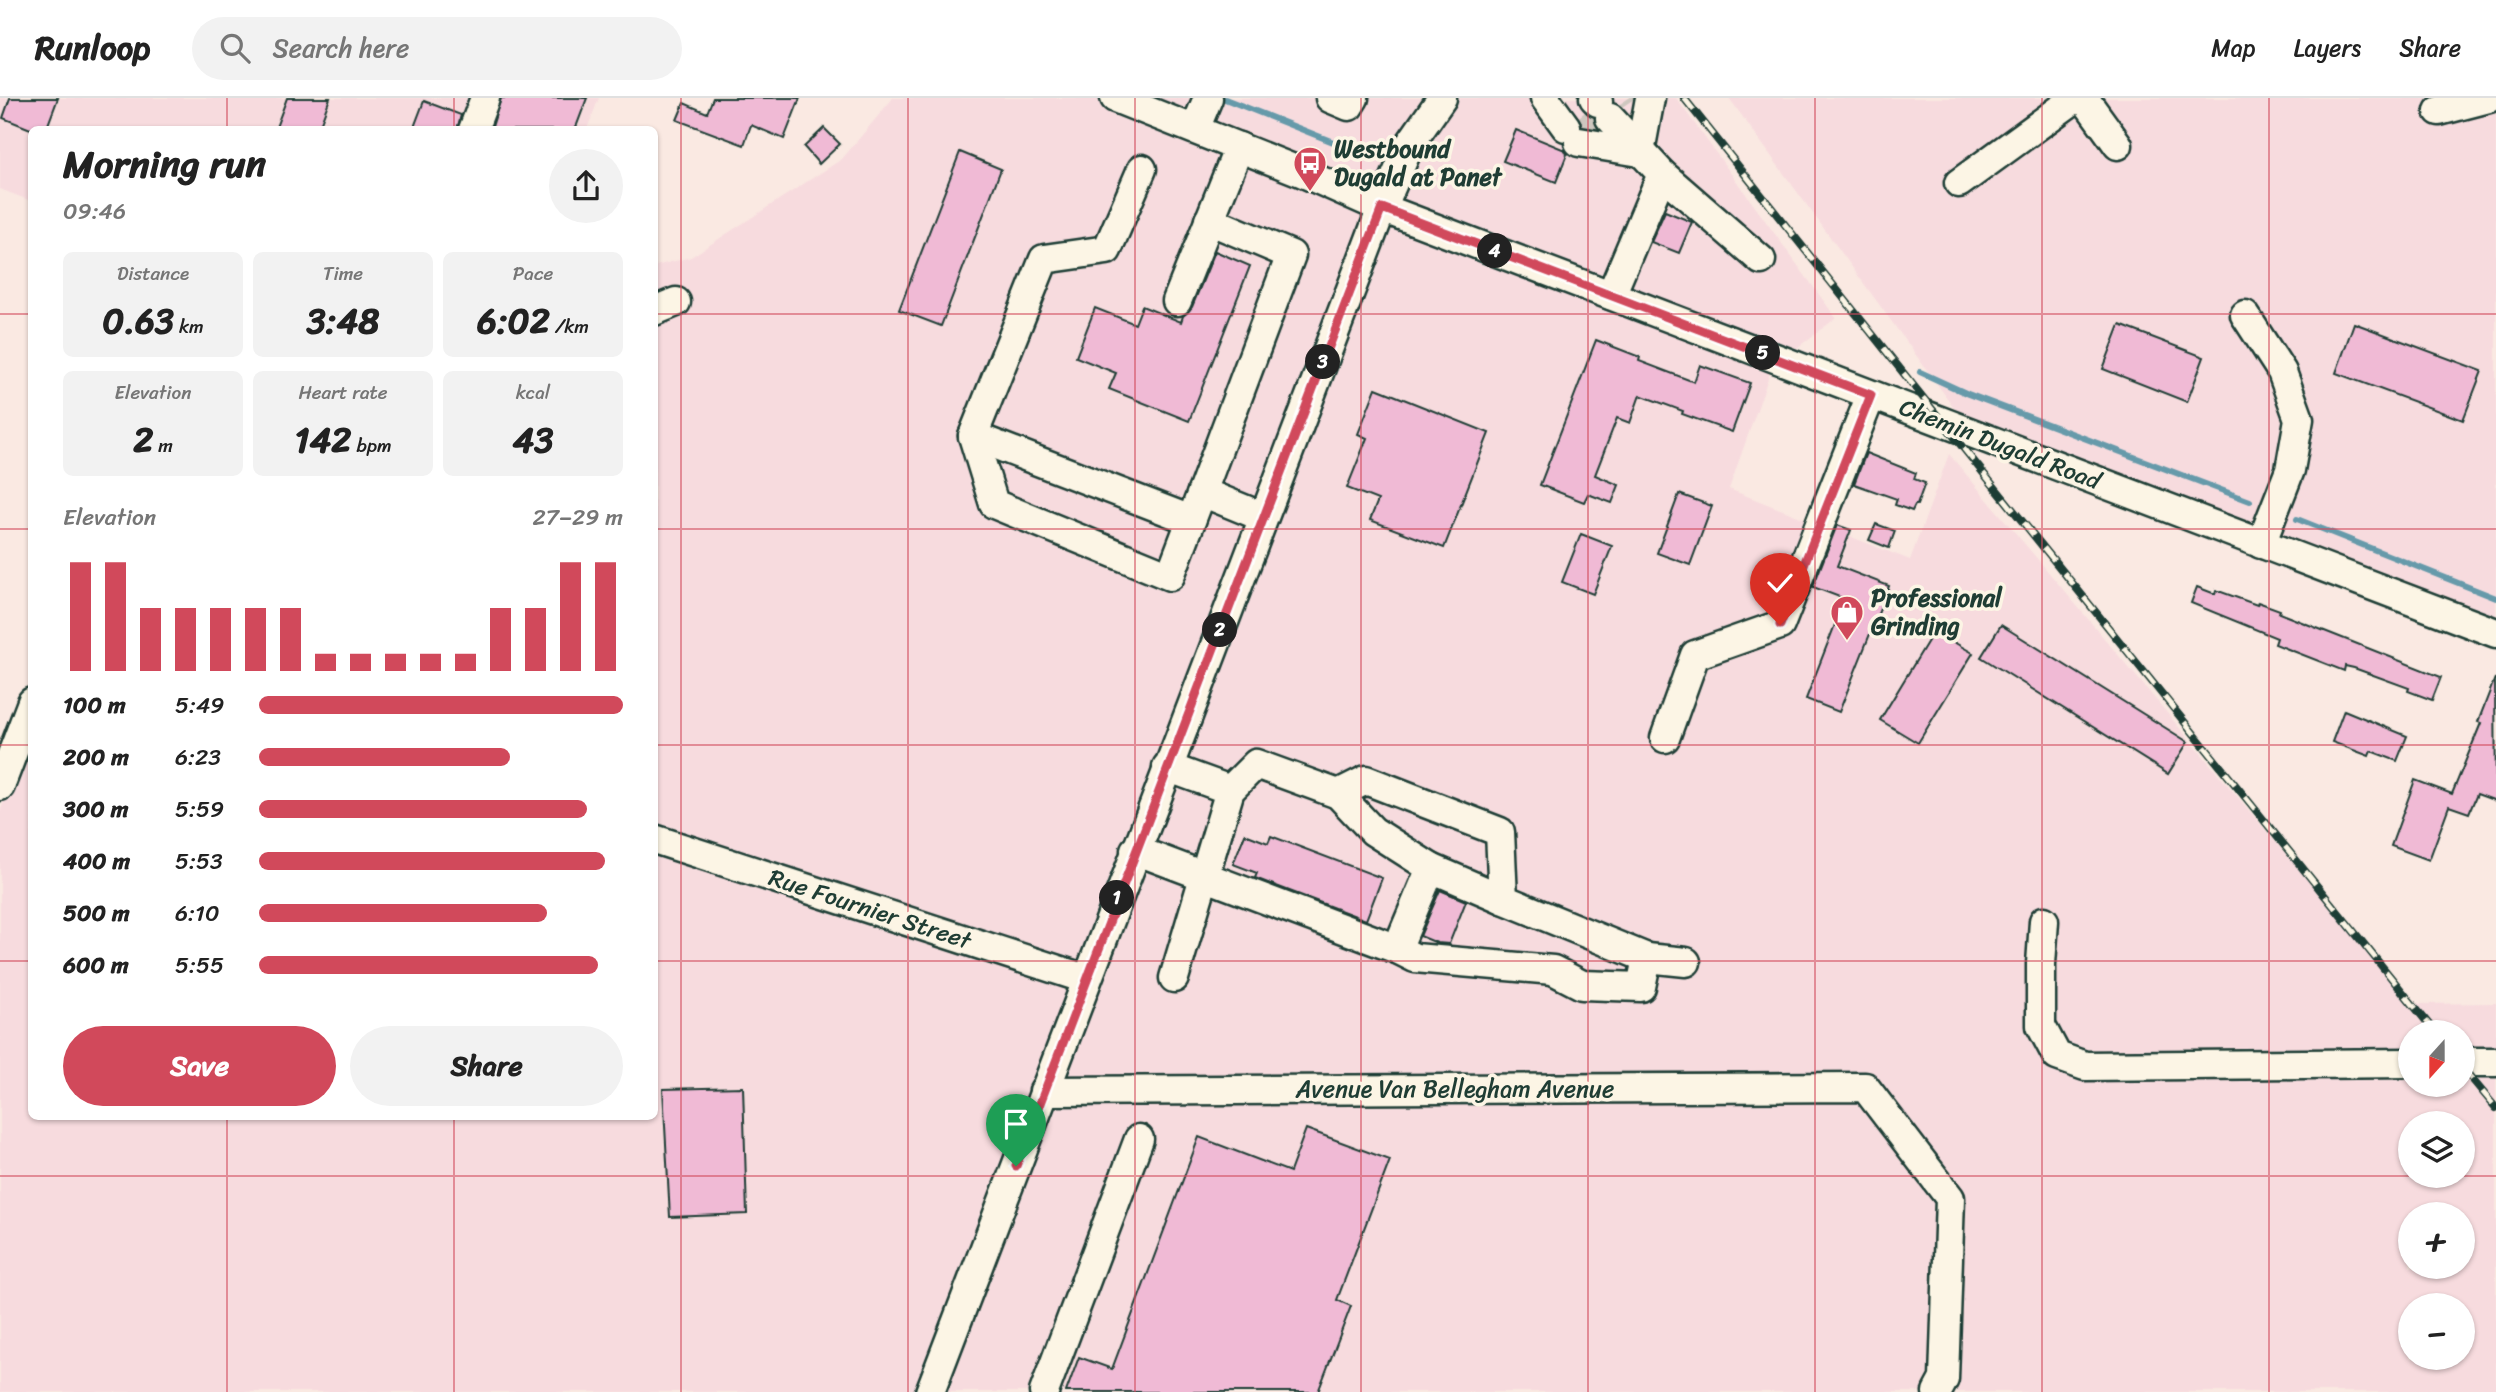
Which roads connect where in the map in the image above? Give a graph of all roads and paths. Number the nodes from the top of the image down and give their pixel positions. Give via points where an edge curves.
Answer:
1 (485, 98) edge
2 (1115, 98) edge
3 (1208, 98) edge
4 (1330, 98) edge
5 (1354, 98) edge
6 (1442, 98) edge
7 (1545, 98) edge
8 (2076, 98) edge
9 (2084, 98) edge
10 (2489, 98) edge
11 (2440, 111) dead end
12 (1597, 113) edge
13 (474, 126) edge
14 (1195, 129) junction
15 (2118, 145) dead end
16 (1240, 147) junction
17 (1640, 152) junction
18 (1142, 169) dead end
19 (1662, 174) junction
20 (1959, 184) dead end
21 (1382, 208) junction
22 (1209, 220) junction
23 (1760, 260) dead end
24 (1611, 295) junction
25 (1177, 301) dead end
26 (2245, 315) dead end
27 (1871, 395) junction
28 (973, 436) junction
29 (1202, 492) junction
30 (1263, 517) junction
31 (1191, 520) junction
32 (2261, 544) junction
33 (2496, 633) edge
34 (28, 713) edge
35 (1665, 738) dead end
36 (1167, 767) junction
37 (0, 786) edge
38 (1230, 790) junction
39 (1338, 794) junction
40 (658, 840) edge
41 (1135, 850) junction
42 (1431, 868) junction
43 (1205, 877) junction
44 (1503, 898) junction
45 (2045, 921) dead end
46 (1397, 949) junction
47 (1647, 958) junction
48 (1686, 962) dead end
49 (1174, 978) dead end
50 (1086, 979) junction
51 (2475, 1062) edge
52 (2496, 1062) edge
53 (2398, 1063) edge
54 (1044, 1091) junction
55 (1139, 1139) dead end
56 (930, 1392) edge
57 (1044, 1392) edge
58 (1937, 1392) edge

1 - 13 street
2 - 14 street, Chemin Dugald Road
3 - 14 street
4 - 5 street via 1349,106
6 - 21 street via 1410,144
7 - 12 street
8 - 20 street
9 - 15 street
10 - 11 street
12 - 17 street
12 - 17 street
12 - 17 street
14 - 16 street, Chemin Dugald Road
16 - 21 street, Chemin Dugald Road
16 - 22 street
17 - 19 street
18 - 28 street via 1107,250 1044,259
19 - 23 street
19 - 24 street
21 - 24 street, Chemin Dugald Road
21 - 30 street
22 - 25 street
22 - 29 street via 1291,255
24 - 27 street, Chemin Dugald Road
26 - 32 street via 2282,372 2299,419 2290,470
27 - 32 street, Chemin Dugald Road
27 - 35 street via 1780,625 1695,655
28 - 31 street
28 - 31 street via 994,504 1170,576
29 - 30 street
29 - 31 street
30 - 36 street
32 - 33 street, Chemin Dugald Road
34 - 37 street
36 - 38 street
36 - 41 street
38 - 39 street via 1256,764
38 - 43 street
39 - 42 street via 1373,831
39 - 44 street via 1366,779 1500,832
40 - 50 street, Rue Fournier Street
41 - 43 street
41 - 50 street
42 - 44 street
42 - 46 street
43 - 46 street
43 - 49 street
44 - 47 street
45 - 53 street via 2041,1026 2057,1056 2085,1066
46 - 47 street via 1415,958 1553,970 1582,985 1642,987
47 - 48 street
50 - 54 street
51 - 52 street
54 - 56 street
54 - 58 street, Avenue Van Bellegham Avenue via 1866,1087 1950,1198 1944,1378
55 - 57 street

